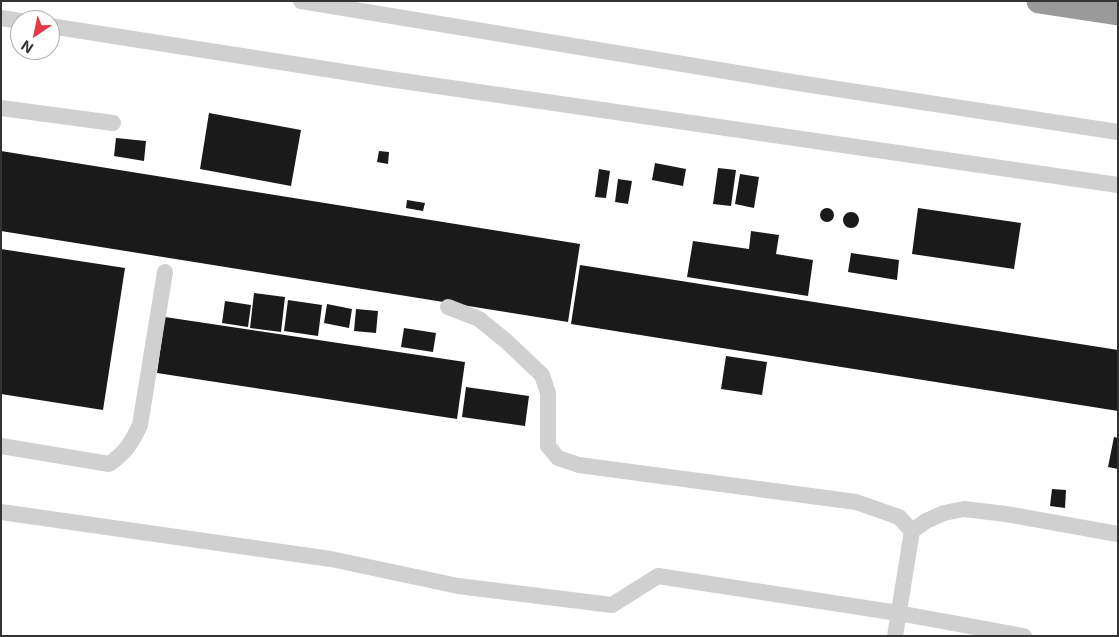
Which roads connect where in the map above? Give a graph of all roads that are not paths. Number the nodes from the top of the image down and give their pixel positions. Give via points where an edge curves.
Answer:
1 (301, 1) edge
2 (1039, 1) edge
3 (1118, 13) edge
4 (60, 28) edge
5 (1, 108) edge
6 (113, 122) dead end
7 (1118, 132) edge
8 (1118, 185) edge
9 (165, 272) dead end
10 (448, 307) dead end
11 (1, 446) edge
12 (1, 512) edge
13 (912, 531) junction
14 (1118, 534) edge
15 (898, 613) junction
16 (896, 636) edge
17 (1024, 636) edge

1 - 7 street
2 - 3 highway
4 - 8 street
5 - 6 street
9 - 11 street via 140,425 122,454 109,464
10 - 13 street via 479,319 542,376 548,393 548,446 558,458 579,465 856,502 898,517
12 - 15 street via 331,560 458,586 612,605 658,576
13 - 14 street via 926,521 964,509
13 - 15 street
15 - 16 street
15 - 17 street

